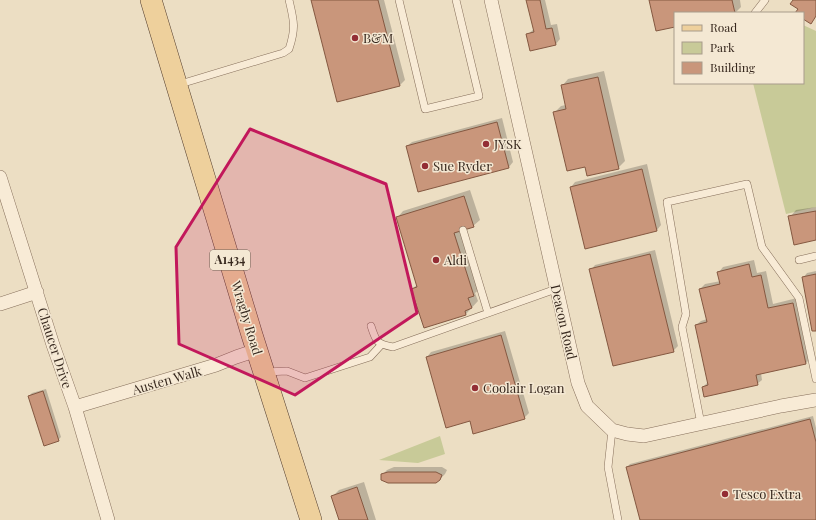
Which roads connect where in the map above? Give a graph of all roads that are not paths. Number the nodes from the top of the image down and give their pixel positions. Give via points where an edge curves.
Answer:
1 (151, 0) edge
2 (289, 0) edge
3 (399, 0) edge
4 (456, 0) edge
5 (491, 0) edge
6 (765, 0) edge
7 (755, 12) edge
8 (177, 85) junction
9 (0, 177) edge
10 (464, 230) dead end
11 (816, 256) edge
12 (799, 260) dead end
13 (556, 289) junction
14 (37, 292) junction
15 (0, 304) edge
16 (488, 313) junction
17 (371, 326) dead end
18 (380, 345) junction
19 (257, 350) junction
20 (264, 372) junction
21 (816, 379) edge
22 (816, 400) edge
23 (75, 407) junction
24 (701, 424) junction
25 (612, 430) junction
26 (108, 520) edge
27 (311, 520) edge
28 (618, 520) edge

1 - 8 main road, Wragby Road / A1434
2 - 8 lane via 294,35 289,49
3 - 4 lane via 426,109 479,96
5 - 13 street, Deacon Road
6 - 7 lane
8 - 19 main road, Wragby Road / A1434
9 - 14 street, Chaucer Drive
10 - 16 lane
11 - 12 lane
13 - 16 lane
13 - 25 street, Deacon Road via 578,383 587,406
14 - 15 street
14 - 23 street, Chaucer Drive
16 - 18 lane via 393,347
17 - 18 lane
18 - 20 lane via 370,357 305,378 287,371
19 - 20 main road, Wragby Road / A1434
19 - 23 street, Austen Walk via 216,365
20 - 27 main road, Wragby Road / A1434
21 - 24 lane via 799,298 762,247 747,184 667,202 686,314 682,328
22 - 24 street
23 - 26 street, Chaucer Drive
24 - 25 street via 644,436
25 - 28 lane via 608,466

